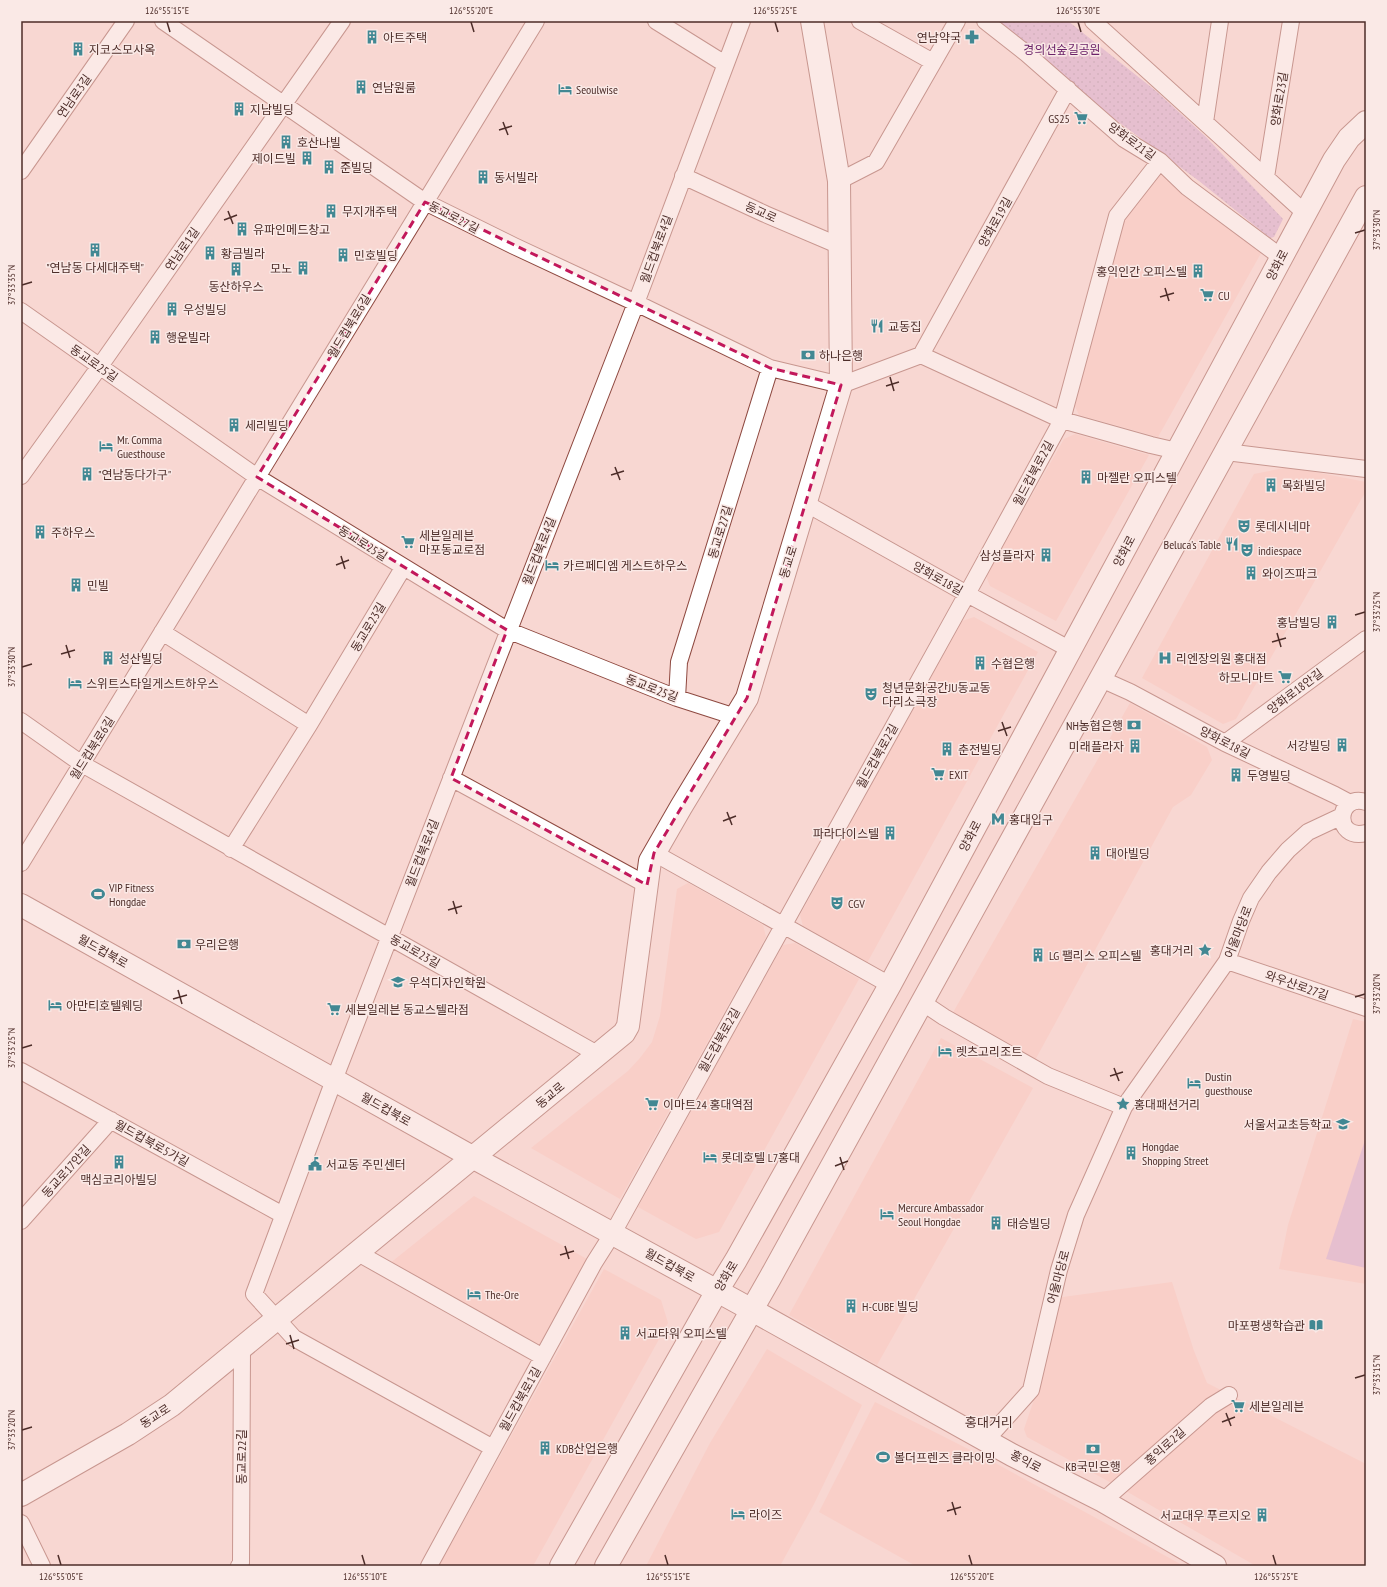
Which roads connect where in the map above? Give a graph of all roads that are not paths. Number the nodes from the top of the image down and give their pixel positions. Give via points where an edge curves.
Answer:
1 (126, 21) edge
2 (163, 21) edge
3 (342, 21) edge
4 (536, 21) edge
5 (656, 21) edge
6 (742, 21) edge
7 (812, 21) edge
8 (860, 21) edge
9 (957, 21) edge
10 (985, 21) edge
11 (1220, 21) edge
12 (1290, 21) edge
13 (1099, 23) edge
14 (933, 62) junction
15 (725, 64) junction
16 (1068, 89) junction
17 (283, 104) junction
18 (1365, 119) edge
19 (1205, 122) junction
20 (1160, 161) junction
21 (21, 171) edge
22 (683, 176) junction
23 (1266, 177) junction
24 (839, 181) junction
25 (1366, 197) edge
26 (425, 202) junction
27 (1305, 213) junction
28 (840, 246) junction
29 (1281, 257) junction
30 (636, 303) junction
31 (21, 311) edge
32 (921, 355) junction
33 (100, 366) junction
34 (770, 368) junction
35 (841, 385) junction
36 (1062, 420) junction
37 (1178, 451) junction
38 (1226, 452) junction
39 (1366, 469) edge
40 (21, 476) edge
41 (257, 477) junction
42 (805, 503) junction
43 (403, 568) junction
44 (967, 594) junction
45 (508, 630) junction
46 (162, 632) junction
47 (1366, 639) edge
48 (1071, 650) junction
49 (1101, 679) junction
50 (677, 698) junction
51 (736, 717) junction
52 (21, 721) edge
53 (309, 724) junction
54 (1225, 743) junction
55 (82, 764) junction
56 (451, 778) junction
57 (1366, 802) edge
58 (1346, 809) junction
59 (1366, 833) edge
60 (231, 849) junction
61 (654, 853) junction
62 (21, 863) edge
63 (647, 885) junction
64 (21, 905) edge
65 (783, 926) junction
66 (389, 936) junction
67 (1227, 961) junction
68 (890, 985) junction
69 (923, 1003) junction
70 (1366, 1008) edge
71 (599, 1055) junction
72 (21, 1071) edge
73 (334, 1080) junction
74 (1124, 1107) junction
75 (111, 1120) junction
76 (474, 1158) junction
77 (283, 1215) junction
78 (21, 1221) edge
79 (613, 1233) junction
80 (358, 1253) junction
81 (717, 1291) junction
82 (752, 1310) junction
83 (277, 1319) junction
84 (242, 1347) junction
85 (543, 1356) junction
86 (1229, 1395) dead end
87 (987, 1439) junction
88 (493, 1448) junction
89 (21, 1495) edge
90 (1103, 1501) junction
91 (21, 1523) edge
92 (242, 1565) edge
93 (42, 1566) edge
94 (429, 1566) edge
95 (561, 1566) edge
96 (606, 1566) edge
97 (1215, 1566) edge

1 - 21 street, 연남로3길
2 - 17 street, 동교로27길
3 - 17 street, 연남로1길
4 - 26 street, 월드컵북로6길
5 - 15 street
6 - 15 street, 월드컵북로4길
7 - 24 main road, 동교로
8 - 14 street
9 - 14 street
10 - 16 street, 양화로21길
11 - 19 street
12 - 23 street, 양화로23길
13 - 19 street
14 - 24 street via 876,162
15 - 22 street, 월드컵북로4길
16 - 20 street, 양화로21길 via 1124,139
16 - 32 street, 양화로19길
17 - 26 street, 동교로27길
17 - 33 street, 연남로1길
18 - 27 main road, 양화로 via 1334,160
19 - 23 street
20 - 29 street, 양화로21길 via 1187,187
20 - 36 street, 월드컵북로2길 via 1117,216
22 - 28 street, 동교로
22 - 30 street, 월드컵북로4길
23 - 27 street
24 - 28 main road, 동교로
25 - 38 main road
26 - 30 street, 동교로27길
26 - 41 street, 월드컵북로6길
27 - 29 main road, 양화로
28 - 35 main road, 동교로
29 - 37 main road, 양화로
30 - 34 street, 동교로27길
30 - 45 street, 월드컵북로4길
31 - 33 street, 동교로25길
32 - 35 street
32 - 36 street
33 - 40 street, 연남로1길
33 - 41 street, 동교로25길
34 - 35 street, 동교로27길
34 - 50 street, 동교로27길 via 679,662
35 - 42 main road, 동교로
36 - 37 street
36 - 44 street, 월드컵북로2길
37 - 48 main road, 양화로
38 - 39 street
38 - 49 main road
41 - 43 street, 동교로25길
41 - 46 street, 월드컵북로6길
42 - 44 street, 양화로18길
42 - 51 main road, 동교로 via 748,698
43 - 45 street, 동교로25길
43 - 53 street, 동교로23길
44 - 48 street, 양화로18길
44 - 65 street, 월드컵북로2길
45 - 50 street, 동교로25길
45 - 56 street, 월드컵북로4길
46 - 53 street
46 - 55 street, 월드컵북로6길
47 - 54 street, 양화로18안길
48 - 68 main road, 양화로
49 - 54 street, 양화로18길
49 - 69 main road
50 - 51 street, 동교로25길
51 - 61 main road, 동교로
52 - 55 street, 동교로23길
53 - 60 street, 동교로23길
54 - 58 street, 양화로18길 via 1335,795
55 - 60 street, 동교로23길
55 - 62 street, 월드컵북로6길
56 - 63 street
56 - 66 street, 월드컵북로4길
57 - 58 street via 1361,800
58 - 59 street via 1343,823 1350,832
58 - 67 street, 어울마당로 via 1308,832 1269,872 1251,898 1240,921
60 - 66 street, 동교로23길
61 - 63 main road, 동교로 via 650,860
61 - 65 street
63 - 71 main road, 동교로 via 628,1026 624,1034
64 - 73 main road, 월드컵북로
65 - 68 street
65 - 79 street, 월드컵북로2길
66 - 71 street, 동교로23길
66 - 73 street, 월드컵북로4길
67 - 70 street, 와우산로27길
67 - 74 street, 어울마당로
68 - 81 main road, 양화로
69 - 74 street via 1048,1076
69 - 82 main road
71 - 76 main road, 동교로
72 - 75 street, 월드컵북로5가길
73 - 76 main road, 월드컵북로
73 - 77 street
74 - 87 street, 어울마당로 via 1074,1222 1059,1270 1031,1390
75 - 77 street, 월드컵북로5가길
75 - 78 street, 동교로17안길
76 - 79 main road, 월드컵북로
76 - 80 main road, 동교로
77 - 83 street via 254,1294
79 - 81 main road, 월드컵북로
79 - 85 street, 월드컵북로1길
80 - 83 main road, 동교로
80 - 85 street
81 - 82 main road, 월드컵북로
81 - 95 main road, 양화로
82 - 87 main road, 홍익로
82 - 96 main road
83 - 84 main road, 동교로
83 - 88 street via 294,1338
84 - 89 main road, 동교로 via 172,1405 128,1434
84 - 92 street, 동교로22길
85 - 88 street, 월드컵북로1길
86 - 90 street, 홍익로2길 via 1211,1406
87 - 90 main road, 홍익로 via 1012,1455
88 - 94 street, 월드컵북로1길
90 - 97 main road, 홍익로
91 - 93 street

